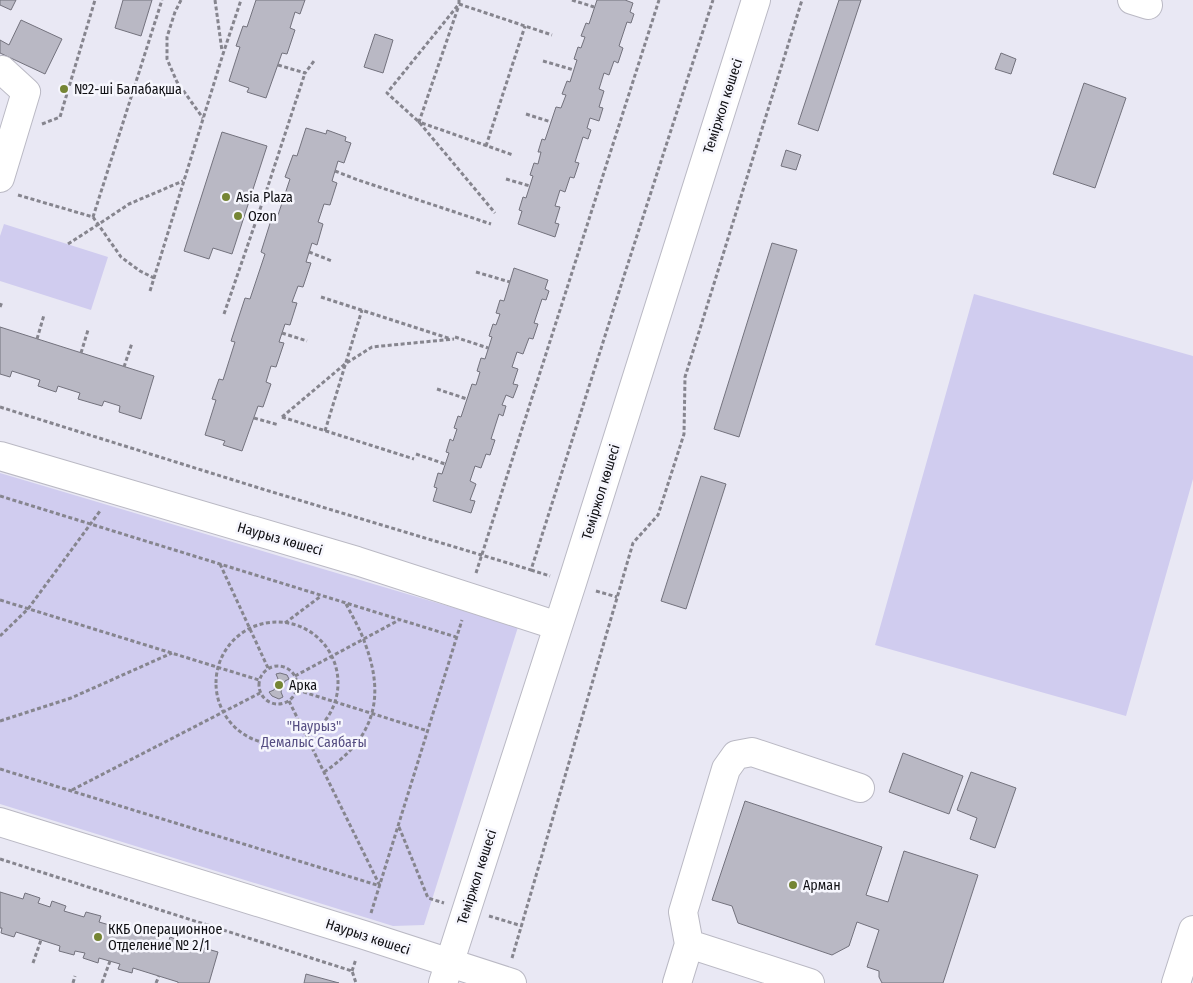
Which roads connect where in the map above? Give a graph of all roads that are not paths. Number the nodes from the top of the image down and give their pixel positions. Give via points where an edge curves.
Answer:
1 (756, 0) edge
2 (2, 70) dead end
3 (5, 185) edge
4 (0, 456) edge
5 (558, 626) junction
6 (860, 788) dead end
7 (0, 822) edge
8 (1193, 930) edge
9 (689, 944) junction
10 (446, 973) edge
11 (509, 982) edge
12 (678, 983) edge
13 (810, 983) edge
14 (1176, 983) edge

1 - 5 street, Теміржол көшесі
2 - 3 street via 26,92 13,135
4 - 5 street, Наурыз көшесі via 357,561
5 - 10 street, Теміржол көшесі
6 - 9 street via 752,752 736,755 726,770 683,912
7 - 10 street, Наурыз көшесі via 364,935
8 - 14 street
9 - 12 street
9 - 13 street
10 - 11 street, Наурыз көшесі

